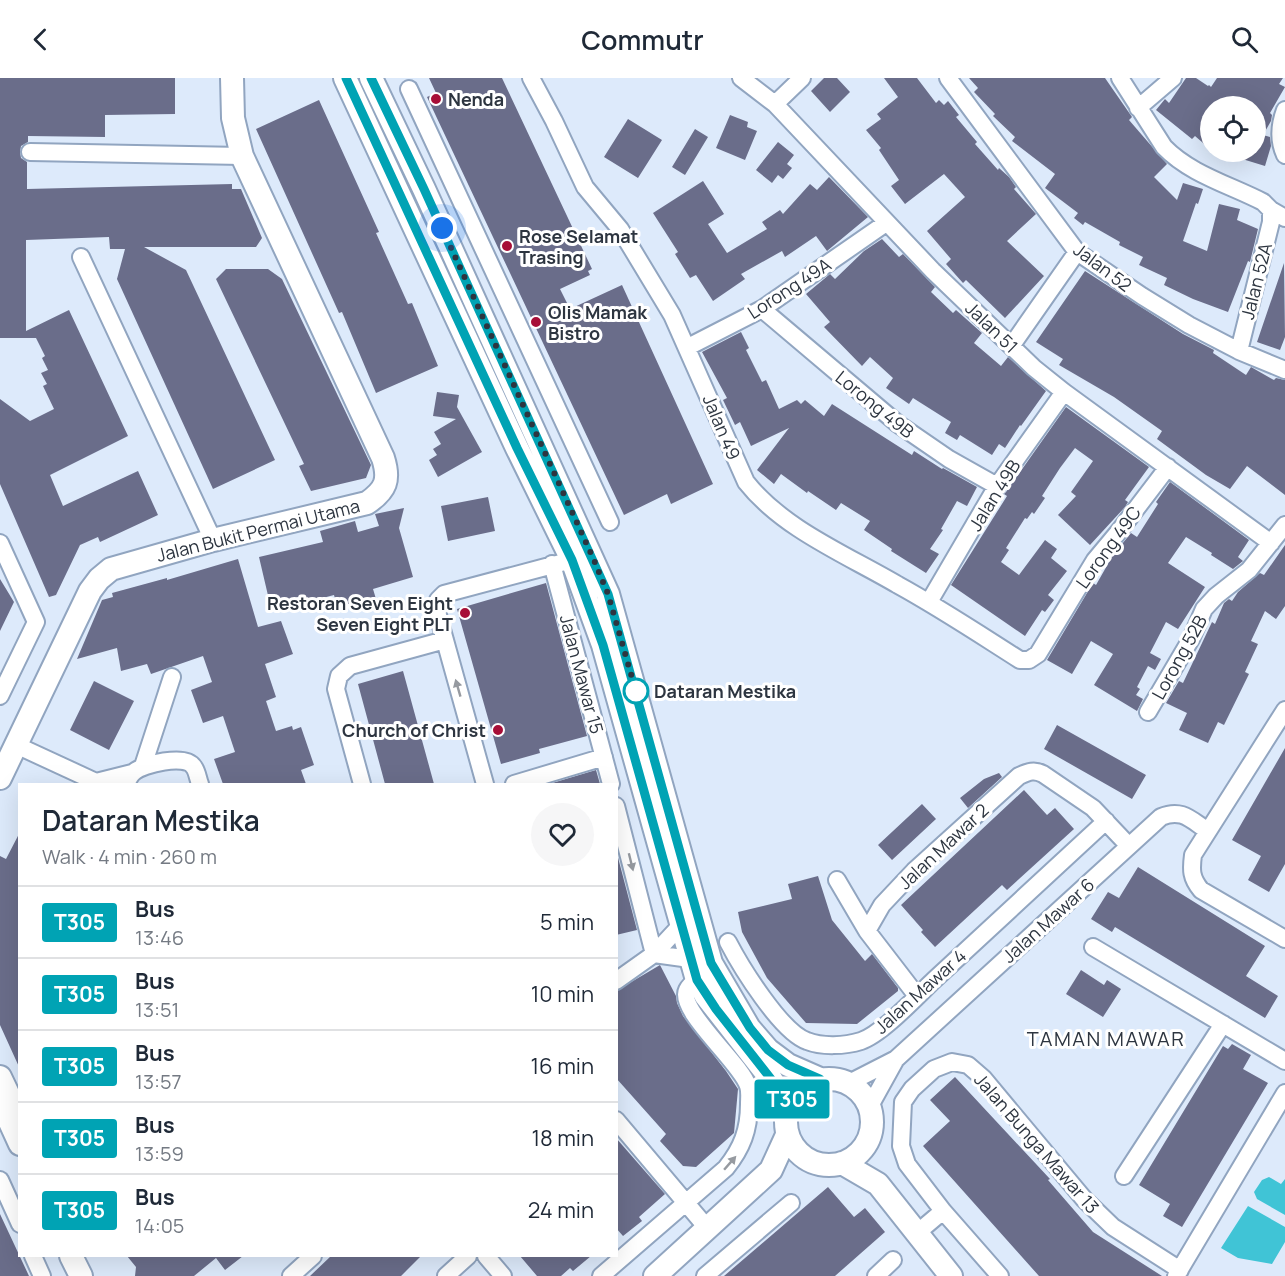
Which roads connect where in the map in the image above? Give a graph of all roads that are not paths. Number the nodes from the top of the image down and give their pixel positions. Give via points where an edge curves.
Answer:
1 (232, 78) edge
2 (247, 78) edge
3 (345, 78) edge
4 (371, 78) edge
5 (531, 78) edge
6 (741, 78) edge
7 (802, 78) edge
8 (948, 78) edge
9 (1120, 78) edge
10 (1173, 78) edge
11 (409, 89) dead end
12 (775, 104) junction
13 (1138, 108) junction
14 (1285, 110) edge
15 (233, 118) junction
16 (30, 152) dead end
17 (1285, 155) edge
18 (242, 156) junction
19 (1280, 211) edge
20 (886, 223) junction
21 (1077, 252) junction
22 (81, 257) dead end
23 (762, 309) junction
24 (1012, 345) junction
25 (688, 347) junction
26 (1239, 351) junction
27 (1285, 370) edge
28 (1064, 392) junction
29 (1168, 466) junction
30 (997, 486) junction
31 (610, 522) dead end
32 (1285, 525) edge
33 (213, 540) junction
34 (0, 543) edge
35 (1272, 543) junction
36 (562, 562) junction
37 (929, 602) junction
38 (445, 639) junction
39 (1031, 659) joint
40 (172, 676) dead end
41 (0, 696) edge
42 (1285, 710) edge
43 (1148, 712) dead end
44 (16, 745) junction
45 (604, 757) junction
46 (134, 775) edge
47 (0, 778) edge
48 (553, 778) edge
49 (97, 783) edge
50 (200, 783) edge
51 (362, 783) edge
52 (485, 783) edge
53 (520, 783) edge
54 (611, 783) edge
55 (618, 814) edge
56 (1106, 821) junction
57 (1208, 831) junction
58 (1129, 846) junction
59 (837, 880) dead end
60 (681, 925) junction
61 (867, 931) junction
62 (1283, 934) edge
63 (1093, 947) dead end
64 (654, 954) junction
65 (699, 967) junction
66 (618, 980) edge
67 (917, 996) junction
68 (1223, 1024) junction
69 (896, 1059) junction
70 (1285, 1061) edge
71 (0, 1077) edge
72 (820, 1079) junction
73 (849, 1083) junction
74 (1285, 1093) edge
75 (0, 1102) edge
76 (870, 1106) junction
77 (18, 1115) edge
78 (618, 1122) edge
79 (787, 1125) junction
80 (18, 1140) edge
81 (868, 1141) junction
82 (842, 1163) junction
83 (817, 1164) junction
84 (771, 1170) junction
85 (1124, 1176) dead end
86 (0, 1180) edge
87 (878, 1184) junction
88 (687, 1202) junction
89 (790, 1203) dead end
90 (943, 1211) junction
91 (18, 1220) edge
92 (708, 1229) junction
93 (917, 1233) junction
94 (618, 1255) edge
95 (33, 1257) edge
96 (72, 1257) edge
97 (82, 1257) edge
98 (312, 1257) edge
99 (467, 1257) edge
100 (487, 1257) edge
101 (611, 1260) edge
102 (893, 1260) dead end
103 (1178, 1273) edge
104 (42, 1276) edge
105 (81, 1276) edge
106 (92, 1276) edge
107 (291, 1276) edge
108 (446, 1276) edge
109 (503, 1276) edge
110 (601, 1276) edge
111 (655, 1276) edge
112 (705, 1276) edge
113 (876, 1276) edge
114 (951, 1276) edge
115 (1000, 1276) edge

1 - 15 street, Jalan Bukit Permai Utama
2 - 15 street via 244,103
3 - 36 street via 517,448
4 - 65 street via 608,594
5 - 25 street, Jalan 49 via 585,187 620,229
6 - 12 street, Jalan 51
7 - 12 street
8 - 21 street, Jalan 52
9 - 13 street
10 - 13 street
11 - 31 street
12 - 20 street, Jalan 51
13 - 19 street via 1172,155
14 - 17 street via 1280,142
15 - 18 street, Jalan Bukit Permai Utama
16 - 18 street
18 - 33 street, Jalan Bukit Permai Utama via 387,471 382,490 367,503
19 - 26 street, Jalan 52A via 1271,222
20 - 23 street, Lorong 49A
20 - 24 street, Jalan 51
21 - 24 street
21 - 26 street, Jalan 52 via 1151,302
22 - 33 street
23 - 25 street, Lorong 49A
23 - 30 street, Lorong 49B via 898,424
24 - 28 street, Jalan 51
25 - 37 street, Jalan 49 via 736,462 760,499 791,524
26 - 27 street, Jalan 52
28 - 29 street, Jalan 51
28 - 30 street, Jalan 49B
29 - 35 street, Jalan 51
29 - 39 street, Lorong 49C via 1095,560 1038,654
30 - 37 street, Jalan 49B
32 - 35 street, Lorong 52B
33 - 44 street, Jalan Bukit Permai Utama via 111,569 99,579
34 - 41 street via 36,622
35 - 43 street, Lorong 52B via 1249,570 1204,609
36 - 38 street via 444,594 436,608
36 - 45 street, Jalan Mawar 15
36 - 60 street via 603,645
37 - 39 street, Jalan 49 via 1020,660
38 - 51 street via 350,666 339,676 336,689
52 -> 38 street
40 - 46 street
42 - 57 street
44 - 47 street, Jalan Bukit Permai Utama
44 - 49 street
45 - 48 street
45 - 54 street, Jalan Mawar 15
46 - 49 street
46 - 50 street via 180,760 194,766
48 - 53 street
55 -> 64 street
56 - 58 street
56 - 61 street, Jalan Mawar 2 via 1043,774 1037,771 1019,776 914,871 882,905
56 - 67 street, Jalan Mawar 4
57 - 58 street, Jalan Mawar 6 via 1172,812
57 - 62 street via 1193,855 1194,882 1201,890
58 - 69 street, Jalan Mawar 6
59 - 61 street
60 - 64 street
60 - 65 street
61 - 67 street
63 - 68 street
64 - 65 street
64 - 66 street
65 - 67 street, Jalan Mawar 4 via 730,946 743,970 787,1028 807,1042 827,1045 862,1041
65 - 72 street via 768,1050 788,1065
65 - 79 street via 712,1004 779,1093
88 -> 65 street via 737,1155 749,1116 749,1088 741,1071 705,1031 689,1005 686,996
68 - 70 street
68 - 85 street
69 - 73 street, Jalan Mawar 6
69 - 76 street, Jalan Mawar 6
71 - 77 street
72 - 73 street via 835,1078
72 - 79 street via 797,1092 790,1102
73 - 76 street
74 - 103 street
75 - 80 street
76 - 81 street via 872,1130
78 - 88 street
79 - 83 street via 794,1148
79 - 84 street
81 - 82 street
81 - 87 street
82 - 83 street
82 - 87 street
83 - 84 street
84 - 92 street
86 - 91 street
87 - 93 street
88 - 92 street
88 - 94 street
89 - 112 street
90 - 93 street
90 - 103 street, Jalan Bunga Mawar 13 via 908,1164 901,1146 903,1102 934,1069 952,1062 968,1065 983,1078 1067,1180 1113,1227
90 - 115 street
92 - 111 street
93 - 114 street
95 - 104 street
96 - 105 street
97 - 106 street
98 - 107 street
99 - 108 street
100 - 109 street
101 - 110 street
102 - 113 street

